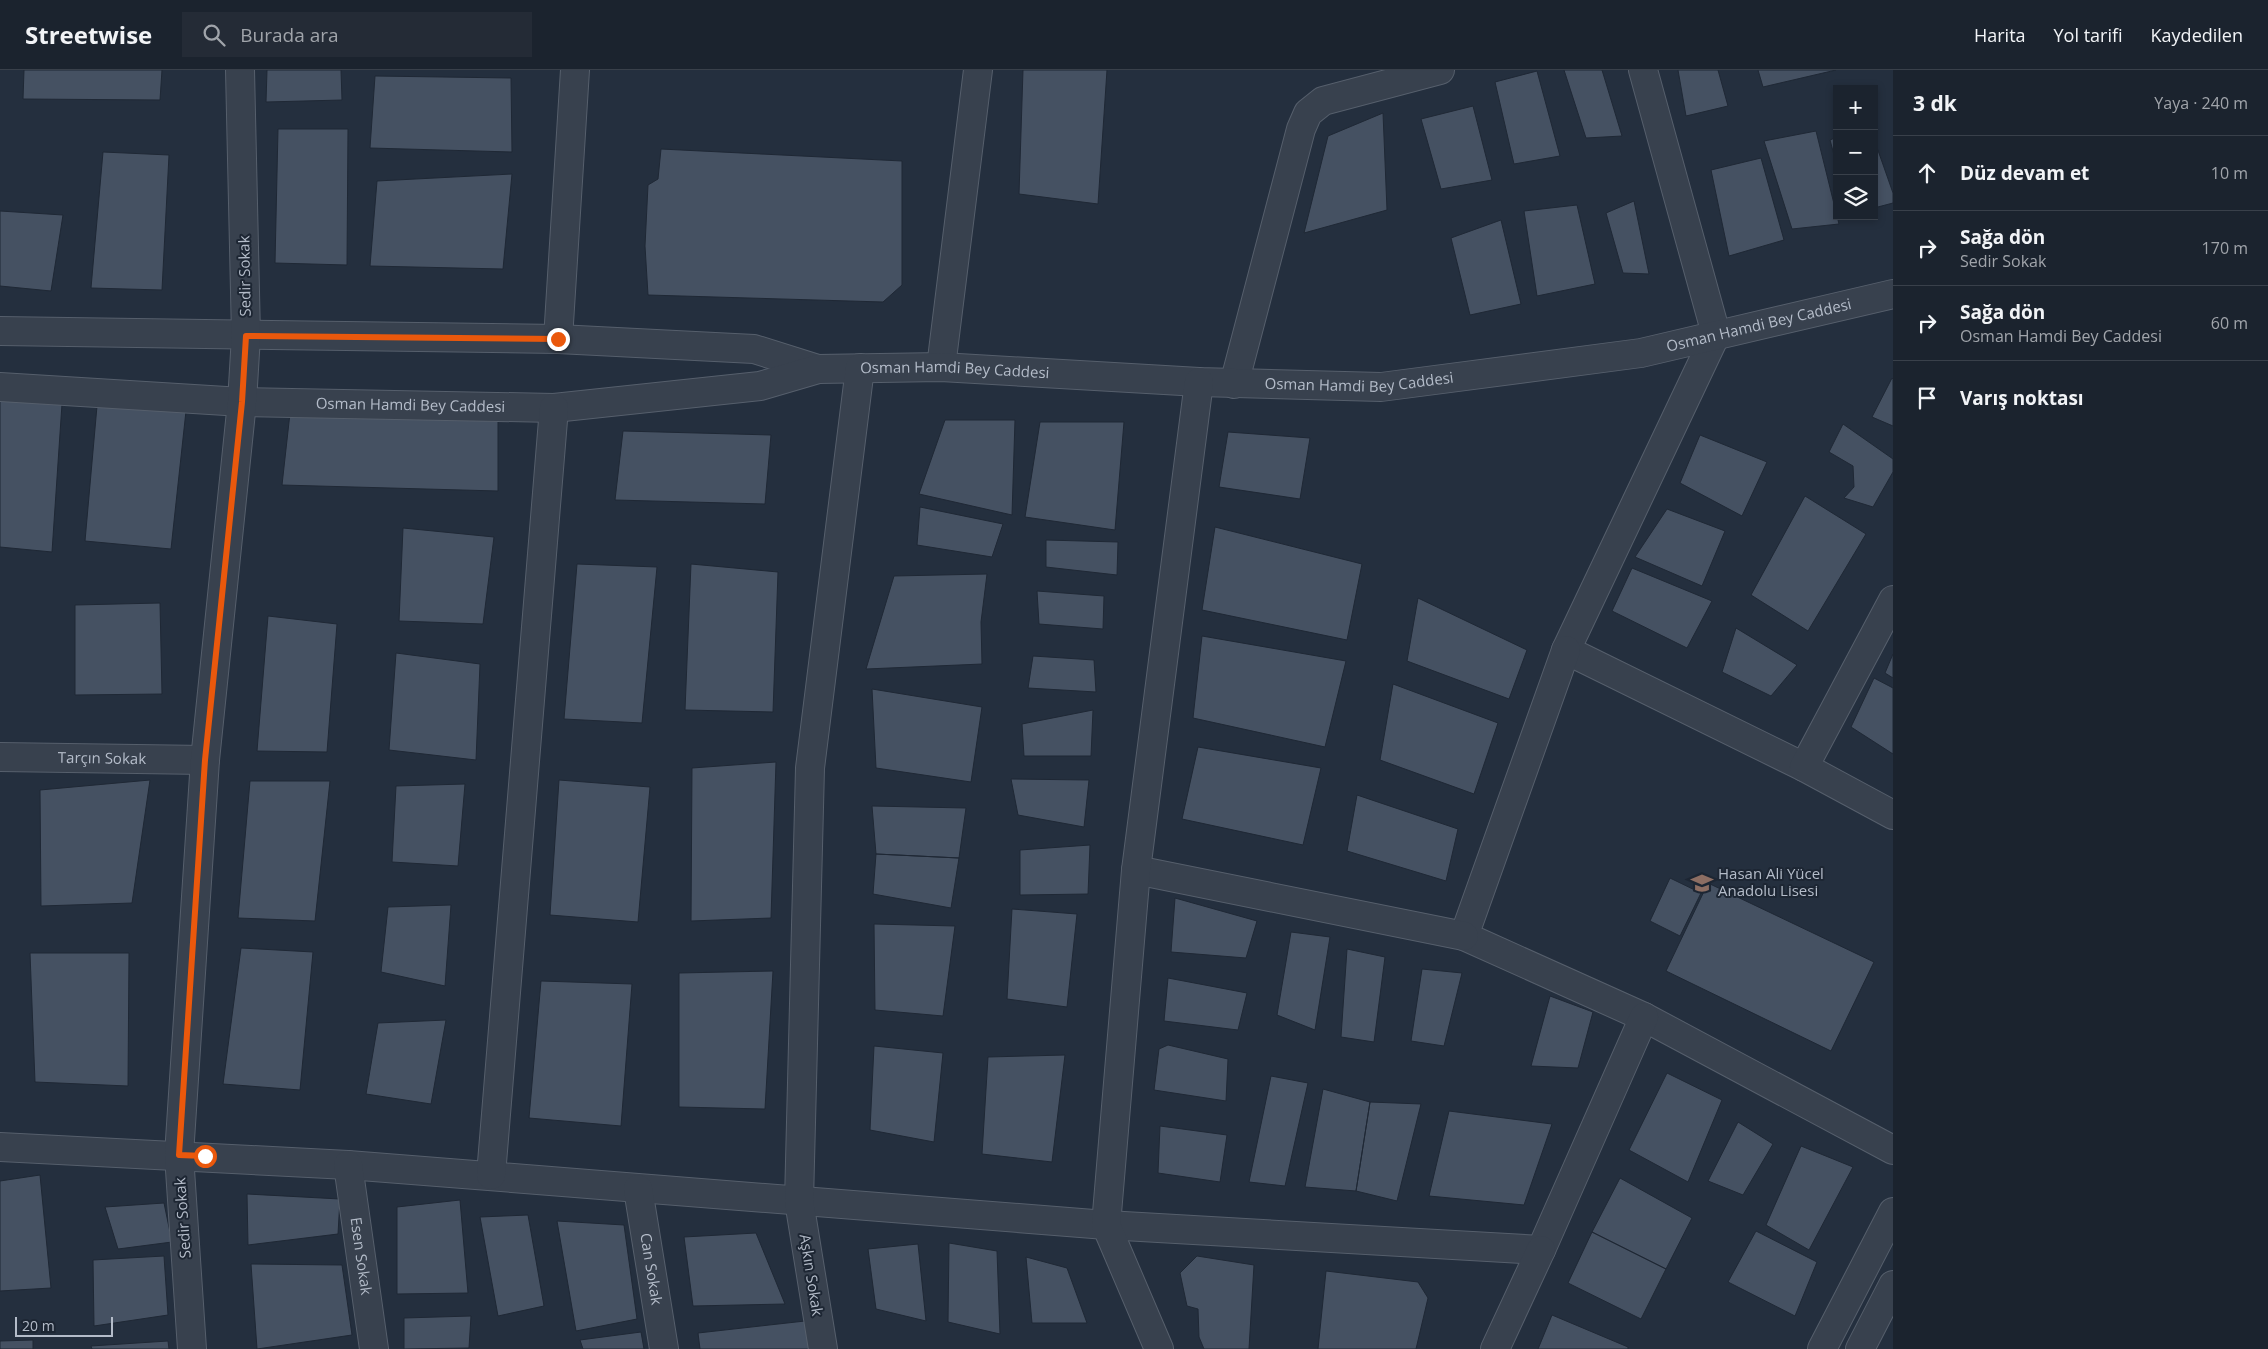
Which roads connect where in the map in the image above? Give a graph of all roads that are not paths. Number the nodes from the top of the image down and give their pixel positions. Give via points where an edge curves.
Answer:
1 (240, 70) edge
2 (575, 70) edge
3 (978, 70) edge
4 (1440, 70) edge
5 (1643, 70) edge
6 (1893, 294) edge
7 (0, 331) edge
8 (1716, 334) junction
9 (246, 336) junction
10 (558, 339) junction
11 (940, 367) junction
12 (818, 368) junction
13 (860, 368) junction
14 (1199, 382) junction
15 (1234, 384) junction
16 (0, 387) edge
17 (242, 402) junction
18 (554, 408) junction
19 (1893, 600) edge
20 (1566, 650) junction
21 (0, 757) edge
22 (205, 760) junction
23 (1804, 767) junction
24 (1893, 815) edge
25 (1136, 870) junction
26 (1464, 936) junction
27 (1644, 1017) junction
28 (0, 1146) edge
29 (1893, 1150) edge
30 (179, 1155) junction
31 (348, 1165) junction
32 (491, 1175) junction
33 (638, 1189) junction
34 (799, 1201) junction
35 (1893, 1212) edge
36 (1106, 1225) junction
37 (1541, 1250) junction
38 (1893, 1285) edge
39 (192, 1349) edge
40 (374, 1349) edge
41 (664, 1349) edge
42 (823, 1349) edge
43 (1159, 1349) edge
44 (1495, 1349) edge
45 (1822, 1349) edge
46 (1860, 1349) edge

1 - 9 street, Sedir Sokak
2 - 10 street
3 - 11 street
4 - 15 street via 1329,99 1308,113 1300,129
5 - 8 street
6 - 8 street, Osman Hamdi Bey Caddesi
7 - 9 street, Osman Hamdi Bey Caddesi
8 - 15 street, Osman Hamdi Bey Caddesi via 1641,353 1381,387
8 - 20 street
9 - 10 street, Osman Hamdi Bey Caddesi
9 - 17 street, Sedir Sokak
10 - 12 street, Osman Hamdi Bey Caddesi via 754,349
11 - 13 street, Osman Hamdi Bey Caddesi
11 - 14 street, Osman Hamdi Bey Caddesi
12 - 13 street, Osman Hamdi Bey Caddesi
12 - 18 street, Osman Hamdi Bey Caddesi via 760,386
13 - 34 street, Aşkın Sokak via 810,768
14 - 15 street, Osman Hamdi Bey Caddesi
14 - 25 street
16 - 17 street, Osman Hamdi Bey Caddesi
17 - 18 street, Osman Hamdi Bey Caddesi
17 - 22 street, Sedir Sokak
18 - 32 street
19 - 23 street
20 - 23 street
20 - 26 street
21 - 22 street, Tarçın Sokak
22 - 30 street, Sedir Sokak
23 - 24 street
25 - 26 street
25 - 36 street
26 - 27 street
27 - 29 street
27 - 37 street
28 - 30 street
30 - 31 street
30 - 39 street, Sedir Sokak
31 - 32 street
31 - 40 street, Esen Sokak
32 - 33 street
33 - 34 street
33 - 41 street, Can Sokak
34 - 36 street
34 - 42 street, Aşkın Sokak
35 - 45 street
36 - 37 street
36 - 43 street
37 - 44 street
38 - 46 street

